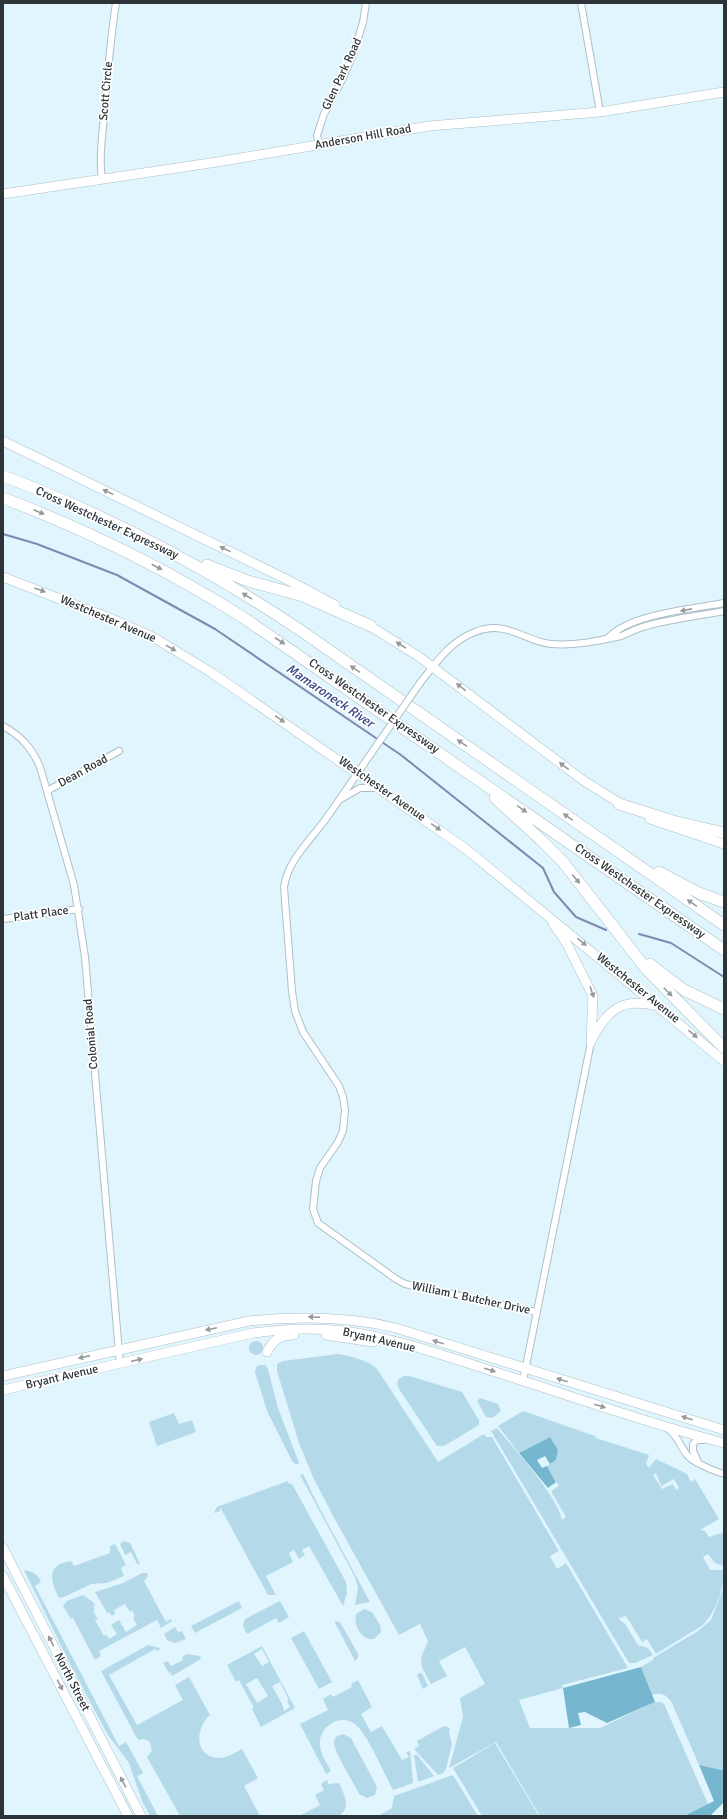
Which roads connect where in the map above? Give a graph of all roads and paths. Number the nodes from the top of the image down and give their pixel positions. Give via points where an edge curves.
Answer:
1 (116, 3) edge
2 (366, 3) edge
3 (581, 3) edge
4 (724, 92) edge
5 (600, 112) junction
6 (320, 145) junction
7 (102, 179) junction
8 (3, 194) edge
9 (3, 441) edge
10 (3, 476) edge
11 (3, 498) edge
12 (162, 547) junction
13 (3, 577) edge
14 (724, 603) edge
15 (724, 611) edge
16 (371, 626) junction
17 (608, 638) junction
18 (433, 667) junction
19 (3, 726) edge
20 (119, 751) dead end
21 (444, 755) junction
22 (358, 773) junction
23 (380, 788) junction
24 (47, 791) junction
25 (338, 801) junction
26 (619, 804) junction
27 (724, 833) edge
28 (600, 839) junction
29 (724, 844) edge
30 (724, 902) edge
31 (599, 907) junction
32 (79, 908) junction
33 (543, 911) junction
34 (3, 919) edge
35 (724, 925) edge
36 (724, 950) edge
37 (660, 1006) junction
38 (724, 1009) edge
39 (591, 1042) junction
40 (724, 1048) edge
41 (724, 1060) edge
42 (536, 1312) junction
43 (393, 1342) junction
44 (119, 1350) junction
45 (267, 1352) dead end
46 (120, 1364) junction
47 (525, 1368) junction
48 (3, 1376) edge
49 (523, 1380) junction
50 (3, 1390) edge
51 (664, 1426) junction
52 (724, 1430) edge
53 (713, 1440) junction
54 (724, 1443) edge
55 (698, 1462) junction
56 (724, 1474) edge
57 (3, 1548) edge
58 (3, 1576) edge
59 (128, 1816) edge
60 (141, 1816) edge

1 - 7 street, Scott Circle via 106,91
2 - 6 street, Glen Park Road via 355,49 320,126 317,136
3 - 5 street
4 - 5 main road, Anderson Hill Road
5 - 6 main road, Anderson Hill Road via 429,126
6 - 7 main road, Anderson Hill Road
7 - 8 main road, Anderson Hill Road
16 -> 9 main road via 286,579
10 - 12 highway, Cross Westchester Expressway via 81,508
11 -> 21 highway, Cross Westchester Expressway via 103,540 198,590 289,647
12 - 16 highway via 248,581 303,596
28 -> 12 highway, Cross Westchester Expressway via 277,615
13 -> 22 main road, Westchester Avenue via 117,620 178,652
14 -> 17 street via 638,619 613,632
15 - 17 street via 646,626
18 -> 16 main road
17 - 18 street via 577,644 550,644 512,630 482,630 459,640
18 - 22 street, William L Butcher Drive, bridge
26 -> 18 main road via 584,781
19 - 24 street, Colonial Road via 19,736 35,754
20 - 24 street, Dean Road
21 -> 31 highway via 540,839
21 -> 36 highway, Cross Westchester Expressway
22 - 23 main road, Westchester Avenue
22 - 25 street, William L Butcher Drive
23 - 25 street via 360,788
23 -> 33 main road, Westchester Avenue via 466,849
24 - 32 street, Colonial Road
25 - 42 street, William L Butcher Drive via 292,863 284,888 295,1010 303,1032 339,1086 343,1097 343,1131 320,1168 316,1181 314,1215 318,1223 405,1284
26 - 27 highway via 673,821
26 - 29 main road via 655,821
28 - 30 highway via 689,889
35 -> 28 highway, Cross Westchester Expressway
31 - 38 highway via 636,950 661,974 696,997
31 -> 40 highway via 647,970
32 - 34 street, Platt Place
32 - 44 street, Colonial Road
33 -> 37 main road, Westchester Avenue
33 -> 39 main road via 562,936 592,992 594,1004
37 - 39 main road via 636,1003 619,1007 604,1018
37 -> 41 main road, Westchester Avenue
39 - 42 street
42 - 47 street
43 - 45 main road via 371,1342 325,1335 286,1335 276,1339
46 -> 43 main road, Bryant Avenue via 252,1333 278,1330 344,1331
43 -> 49 main road, Bryant Avenue
44 - 46 street, Colonial Road
47 -> 44 main road, Bryant Avenue via 370,1322 322,1317 249,1321
44 -> 48 main road, Bryant Avenue
46 - 50 main road, Bryant Avenue
47 - 49 street
52 -> 47 main road, Bryant Avenue
49 -> 51 main road, Bryant Avenue
51 - 53 main road, Bryant Avenue
51 - 55 street via 675,1435 686,1454
53 - 54 main road, Bryant Avenue
53 - 55 street via 694,1441 692,1451
55 - 56 street
60 -> 57 main road, North Street
58 -> 59 main road, North Street

